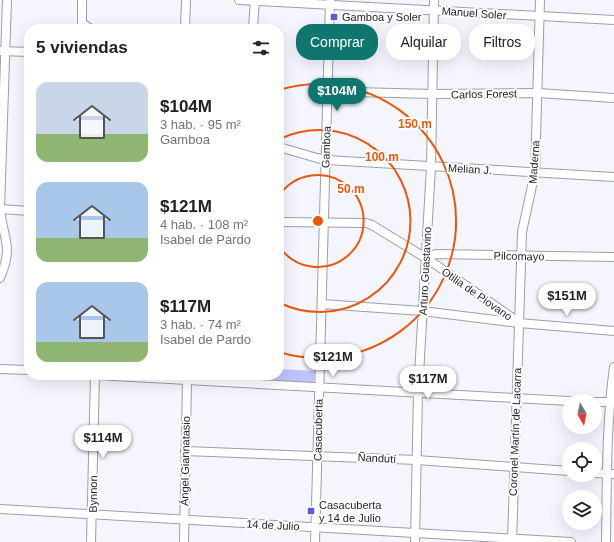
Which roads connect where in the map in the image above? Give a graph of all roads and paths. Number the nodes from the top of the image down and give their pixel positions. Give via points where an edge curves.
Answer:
1 (7, 0) edge
2 (82, 0) edge
3 (186, 0) edge
4 (239, 0) edge
5 (254, 0) edge
6 (434, 0) edge
7 (540, 0) edge
8 (330, 3) edge
9 (434, 10) junction
10 (539, 17) junction
11 (614, 20) edge
12 (82, 24) edge
13 (185, 24) edge
14 (253, 24) edge
15 (3, 51) edge
16 (24, 52) edge
17 (354, 92) dead end
18 (538, 93) junction
19 (433, 94) junction
20 (614, 98) edge
21 (284, 147) edge
22 (326, 160) junction
23 (431, 166) junction
24 (535, 172) junction
25 (614, 177) edge
26 (0, 209) edge
27 (24, 211) edge
28 (284, 222) edge
29 (324, 223) junction
30 (521, 256) junction
31 (614, 257) edge
32 (425, 258) junction
33 (0, 278) edge
34 (322, 304) junction
35 (422, 311) junction
36 (519, 323) junction
37 (614, 331) edge
38 (614, 367) edge
39 (0, 369) edge
40 (24, 370) edge
41 (95, 380) edge
42 (187, 380) edge
43 (253, 380) edge
44 (319, 387) junction
45 (418, 392) junction
46 (612, 392) edge
47 (516, 399) junction
48 (562, 401) edge
49 (612, 402) edge
50 (185, 451) junction
51 (318, 455) junction
52 (417, 460) junction
53 (515, 467) junction
54 (562, 470) edge
55 (610, 474) edge
56 (0, 509) edge
57 (92, 514) junction
58 (184, 520) junction
59 (315, 528) junction
60 (415, 533) junction
61 (512, 540) edge
62 (91, 542) edge
63 (184, 542) edge
64 (315, 542) edge
65 (415, 542) edge
66 (571, 542) edge
67 (606, 542) edge

1 - 15 street
2 - 12 street
3 - 13 street
4 - 5 street, Manuel Soler
5 - 8 street, Manuel Soler
5 - 14 street
6 - 9 street, Arturo Guastavino
7 - 10 street, Maderna
8 - 9 street, Manuel Soler
8 - 22 street, Gamboa
9 - 10 street, Manuel Soler
9 - 19 street, Arturo Guastavino
10 - 11 street, Manuel Soler
10 - 18 street, Maderna
15 - 16 street
15 - 26 street
17 - 19 street, Carlos Forest
18 - 19 street, Carlos Forest
18 - 20 street, Carlos Forest
18 - 24 street, Maderna
19 - 23 street, Arturo Guastavino
21 - 22 street, Melian J.
22 - 23 street, Melian J.
22 - 29 street, Gamboa
23 - 24 street, Melian J.
23 - 32 street, Arturo Guastavino
24 - 25 street, Melian J.
24 - 30 street, Maderna via 522,232
26 - 27 street
26 - 33 street via 7,246 6,265
28 - 29 street, Otilia de Piovano
29 - 32 street, Otilia de Piovano via 372,225
29 - 34 street, Casacuberta
30 - 31 street, Pilcomayo
30 - 32 street, Pilcomayo via 436,254
30 - 36 street, Maderna
32 - 35 street, Arturo Guastavino
32 - 36 street, Otilia de Piovano
34 - 35 street
34 - 44 street, Casacuberta
35 - 36 street
35 - 45 street, Arturo Guastavino
36 - 37 street
36 - 47 street, Coronel Martín de Lacarra
38 - 46 street
39 - 40 street
41 - 57 street, Bynnon
42 - 50 street, Ángel Giannatasio
43 - 44 street
44 - 45 street
44 - 51 street, Casacuberta
45 - 47 street
45 - 52 street, Arturo Guastavino
46 - 49 street
47 - 48 street
47 - 53 street, Coronel Martín de Lacarra
49 - 55 street
50 - 51 street, Ñandutí
50 - 58 street, Ángel Giannatasio
51 - 52 street, Ñandutí
51 - 59 street, Casacuberta
52 - 53 street, Ñandutí
52 - 60 street, Arturo Guastavino
53 - 54 street, Ñandutí
53 - 61 street, Coronel Martín de Lacarra
55 - 67 street
56 - 57 street, 14 de Julio
57 - 58 street, 14 de Julio
57 - 62 street, Bynnon
58 - 59 street, 14 de Julio
58 - 63 street, Ángel Giannatasio
59 - 60 street, 14 de Julio
59 - 64 street, Casacuberta
60 - 61 street, 14 de Julio
60 - 65 street, Arturo Guastavino
61 - 66 street, 14 de Julio

